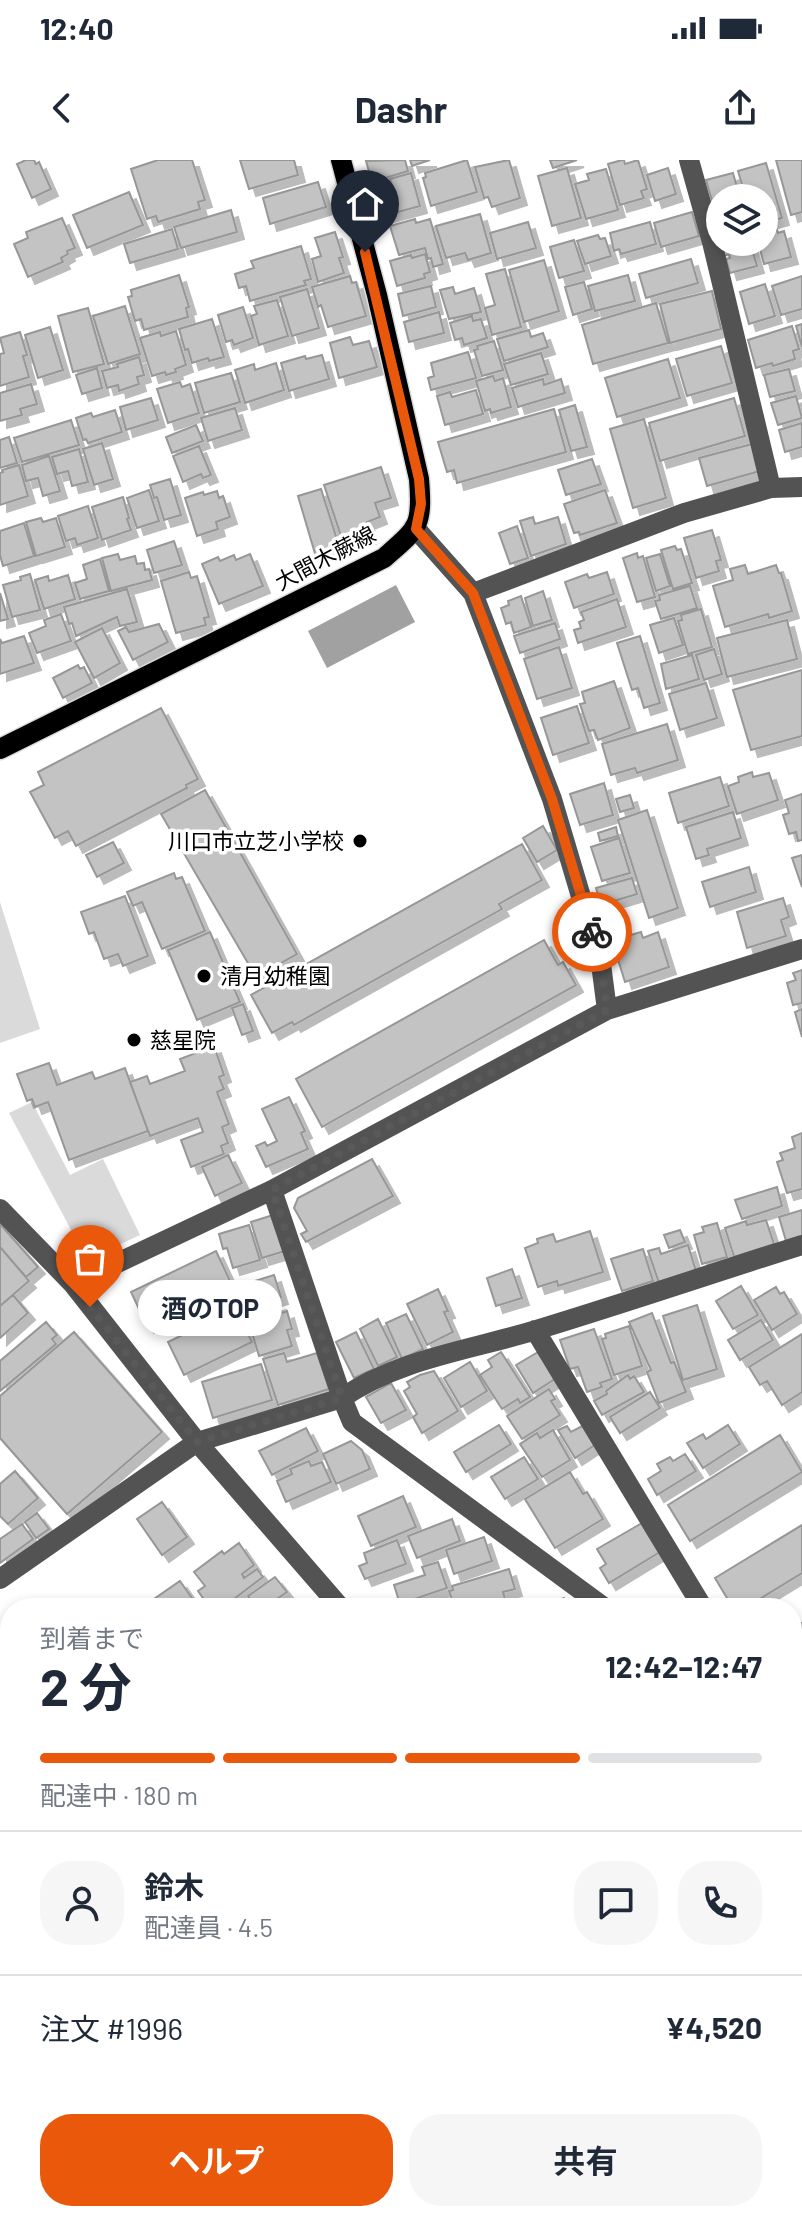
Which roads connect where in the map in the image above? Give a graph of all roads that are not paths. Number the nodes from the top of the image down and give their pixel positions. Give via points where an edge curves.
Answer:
1 (341, 160) edge
2 (689, 160) edge
3 (802, 487) edge
4 (771, 488) junction
5 (416, 529) junction
6 (473, 593) junction
7 (1, 745) edge
8 (802, 949) edge
9 (607, 1010) junction
10 (272, 1190) junction
11 (0, 1209) edge
12 (802, 1245) edge
13 (73, 1284) junction
14 (535, 1330) junction
15 (342, 1398) junction
16 (197, 1442) junction
17 (0, 1579) edge
18 (332, 1598) edge
19 (591, 1598) edge
20 (697, 1598) edge

1 - 5 main road via 419,479
2 - 4 street
3 - 4 street
4 - 6 street via 684,513
5 - 6 street
5 - 7 main road, 大間木蕨線 via 384,558
6 - 9 street via 552,799 601,964
8 - 9 street
9 - 10 street
10 - 13 street
10 - 15 street
11 - 13 street
12 - 14 street
13 - 16 street
14 - 15 street via 392,1370
14 - 20 street
15 - 16 street
15 - 19 street via 352,1422
16 - 17 street
16 - 18 street

